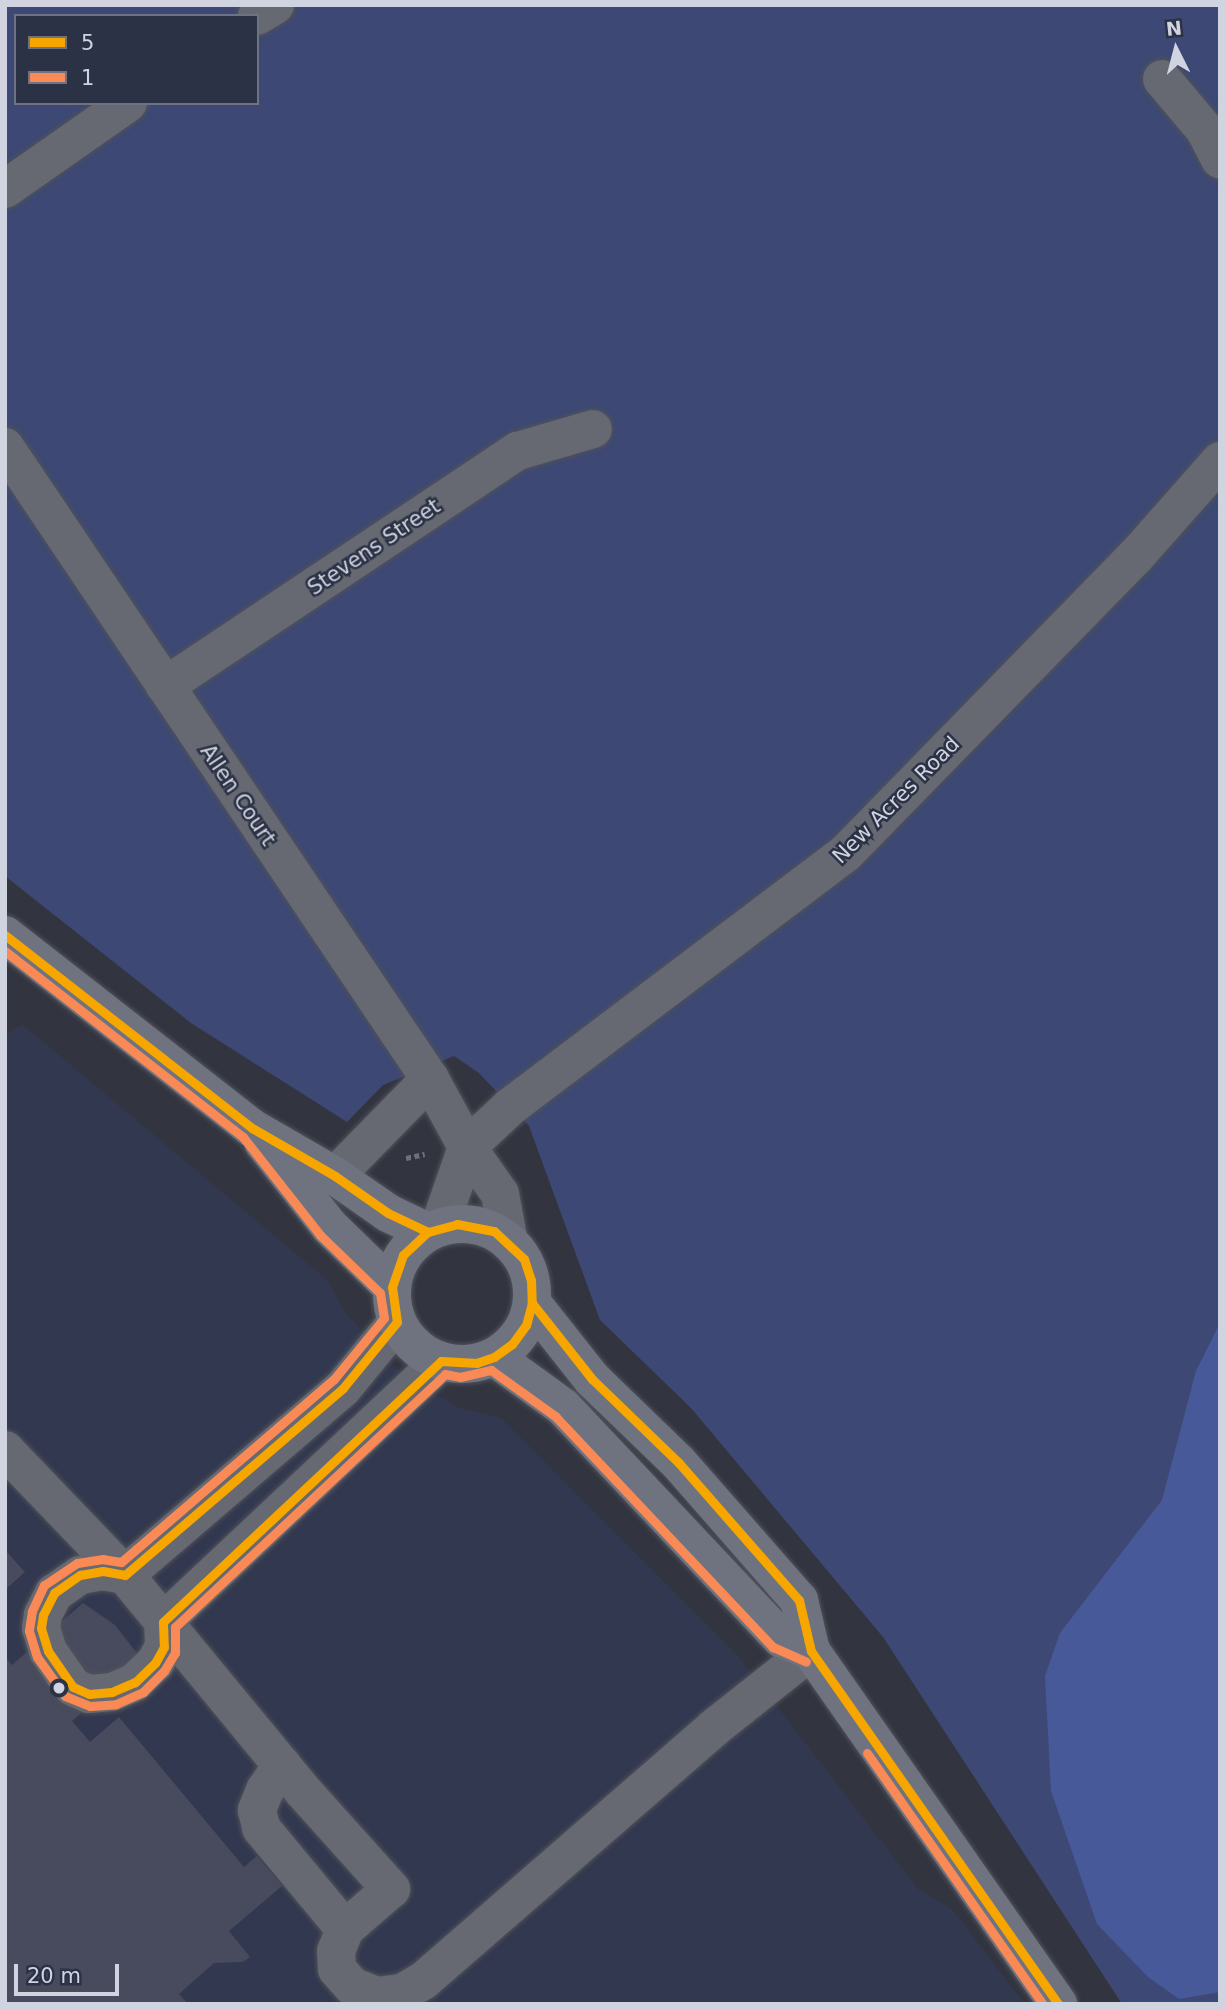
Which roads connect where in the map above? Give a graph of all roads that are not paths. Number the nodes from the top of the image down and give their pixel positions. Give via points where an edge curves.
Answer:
1 (275, 5) edge
2 (259, 15) edge
3 (1162, 79) dead end
4 (125, 105) edge
5 (1220, 159) edge
6 (5, 189) edge
7 (593, 429) dead end
8 (5, 447) edge
9 (1220, 461) edge
10 (165, 686) junction
11 (5, 935) edge
12 (430, 1079) junction
13 (252, 1128) junction
14 (451, 1149) junction
15 (335, 1176) junction
16 (434, 1230) junction
17 (509, 1242) junction
18 (532, 1303) junction
19 (395, 1305) junction
20 (494, 1357) junction
21 (441, 1361) junction
22 (5, 1450) edge
23 (125, 1575) junction
24 (163, 1622) junction
25 (811, 1651) junction
26 (282, 1765) junction
27 (345, 1929) junction
28 (1058, 2004) edge

1 - 2 street
3 - 5 street via 1205,130
4 - 6 street
7 - 10 street, Stevens Street via 518,451
8 - 10 street, Allen Court
9 - 14 street, New Acres Road via 1136,556 846,853
10 - 12 street, Allen Court
11 - 13 main road
12 - 14 street, Allen Court
12 - 15 street
13 - 15 main road
13 - 19 main road
14 - 16 street
14 - 17 street, Allen Court via 500,1194
15 - 16 main road via 388,1213
16 - 17 main road via 476,1225
16 - 19 main road via 403,1255
17 - 18 main road via 524,1259
18 - 20 main road via 526,1325 512,1344
18 - 25 main road via 592,1378 678,1462 799,1600
19 - 21 main road via 408,1339
19 - 23 street via 343,1388
20 - 21 main road via 458,1364
20 - 25 main road via 563,1407 781,1638
21 - 24 street
22 - 23 street
23 - 24 street
23 - 24 street via 103,1571 80,1575 54,1593 43,1615 41,1628 48,1651 73,1687 89,1694 112,1692 135,1682 155,1663 163,1647
24 - 26 street
25 - 27 street via 715,1727 423,1981 402,1993 377,1997 352,1986 337,1969 336,1951
25 - 28 main road
26 - 27 street via 257,1810 261,1828
26 - 27 street via 391,1889

